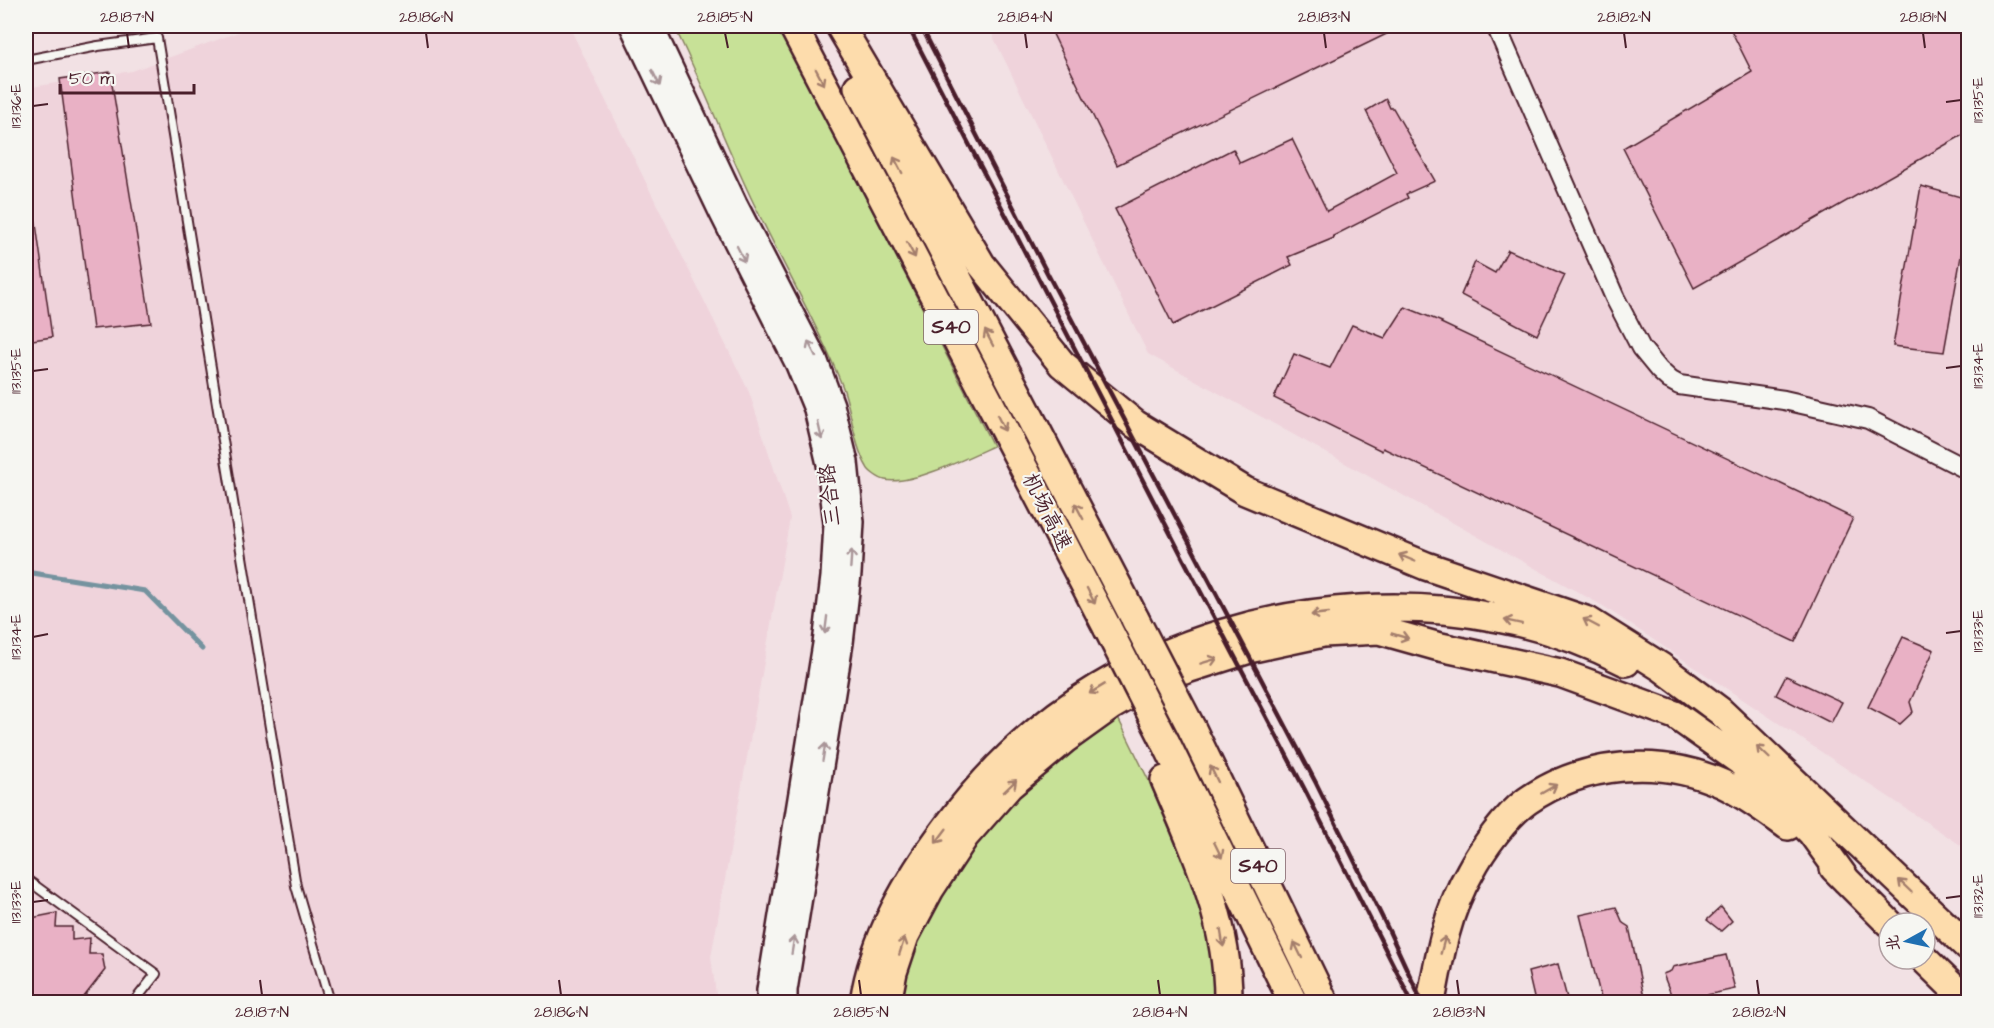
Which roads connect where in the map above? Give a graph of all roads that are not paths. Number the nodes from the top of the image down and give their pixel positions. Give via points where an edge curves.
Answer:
1 (631, 26) edge
2 (652, 26) edge
3 (793, 26) edge
4 (826, 26) edge
5 (840, 26) edge
6 (1496, 26) edge
7 (26, 60) edge
8 (1968, 470) edge
9 (1720, 711) junction
10 (1157, 743) junction
11 (26, 879) edge
12 (1846, 880) junction
13 (1877, 911) edge
14 (1968, 947) edge
15 (1936, 971) edge
16 (134, 1002) edge
17 (330, 1002) edge
18 (768, 1002) edge
19 (786, 1002) edge
20 (864, 1002) edge
21 (887, 1002) edge
22 (1228, 1002) edge
23 (1293, 1002) edge
24 (1324, 1002) edge
25 (1431, 1002) edge
26 (1968, 1002) edge

1 -> 18 main road, 三合路 via 797,365 815,409 828,464 835,524 832,577
19 -> 2 main road, 三合路 via 850,574 853,522 848,462 816,359 736,204
3 -> 10 highway, 机场高速 / S40, bridge via 1108,630
24 -> 4 highway, 机场高速 / S40, bridge via 1192,729
9 -> 5 highway via 1661,667 1588,621 1426,566 1245,490 1135,424 1062,364 981,264
6 - 8 street via 1615,298 1641,348 1659,370 1679,385 1784,400 1868,419
7 - 17 lane via 157,38 296,886
14 -> 9 highway
9 -> 20 highway via 1604,650 1544,628 1434,608 1376,608 1304,615 1244,626 1194,642 1097,688 1014,751 968,799 900,898 867,982
10 -> 22 highway via 1203,867 1220,926
10 -> 23 highway, 机场高速 / S40
11 - 16 lane via 156,974
12 - 13 highway
21 -> 12 highway via 905,936 930,889 965,836 1009,786 1065,739 1149,684 1253,648 1323,633 1379,630 1560,673 1675,715 1740,761 1812,833
25 -> 12 highway via 1452,911 1469,872 1493,836 1526,802 1568,778 1619,766 1657,767 1722,784 1800,834
15 - 26 highway

